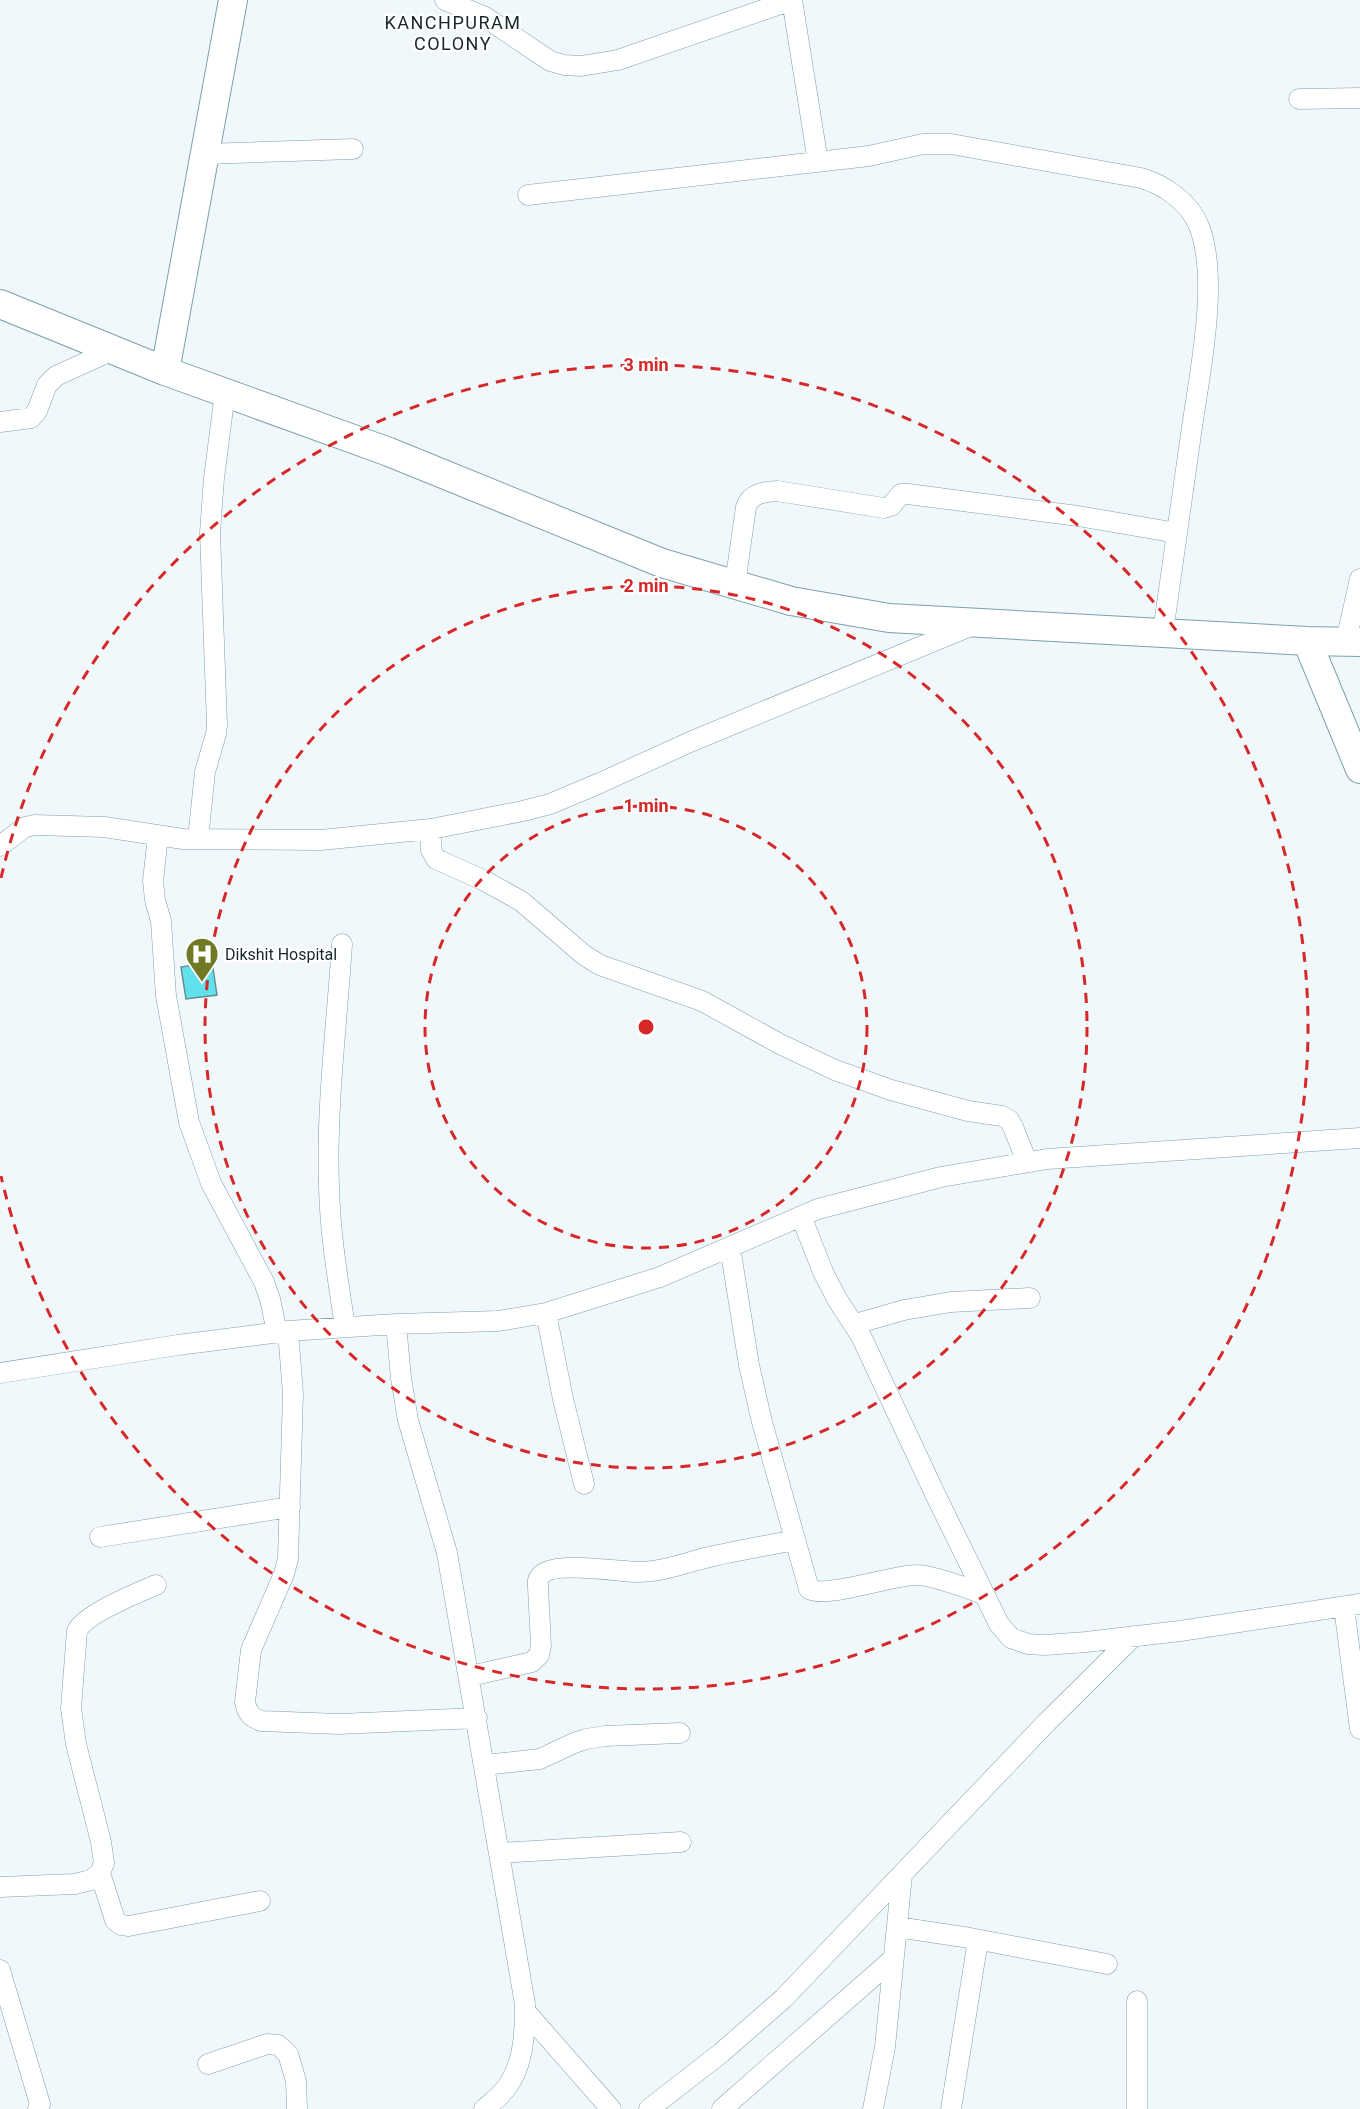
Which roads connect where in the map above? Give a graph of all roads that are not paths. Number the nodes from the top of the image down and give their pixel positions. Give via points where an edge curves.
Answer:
1 (233, 0) edge
2 (445, 0) edge
3 (792, 0) edge
4 (1360, 98) edge
5 (1299, 99) dead end
6 (353, 149) dead end
7 (206, 154) junction
8 (818, 162) junction
9 (528, 195) dead end
10 (0, 304) edge
11 (113, 350) junction
12 (165, 371) junction
13 (225, 393) junction
14 (0, 422) edge
15 (1177, 533) junction
16 (1360, 579) edge
17 (735, 584) junction
18 (978, 623) junction
19 (1162, 632) junction
20 (1306, 641) junction
21 (1353, 641) edge
22 (1360, 769) edge
23 (431, 829) junction
24 (158, 835) junction
25 (198, 839) junction
26 (0, 846) edge
27 (342, 944) dead end
28 (1360, 1138) edge
29 (1027, 1162) junction
30 (801, 1216) junction
31 (730, 1247) junction
32 (1030, 1298) dead end
33 (546, 1313) junction
34 (396, 1324) junction
35 (855, 1324) junction
36 (345, 1327) junction
37 (282, 1332) junction
38 (0, 1373) edge
39 (584, 1484) dead end
40 (290, 1507) junction
41 (100, 1537) dead end
42 (795, 1540) junction
43 (156, 1584) dead end
44 (984, 1594) junction
45 (1352, 1605) edge
46 (1134, 1636) junction
47 (470, 1676) junction
48 (477, 1718) junction
49 (1360, 1729) edge
50 (680, 1734) dead end
51 (485, 1765) junction
52 (681, 1842) dead end
53 (500, 1853) junction
54 (100, 1873) junction
55 (902, 1875) junction
56 (0, 1887) edge
57 (260, 1901) dead end
58 (897, 1927) junction
59 (978, 1940) junction
60 (893, 1959) junction
61 (1107, 1964) dead end
62 (0, 1970) edge
63 (1137, 2001) dead end
64 (525, 2011) junction
65 (208, 2064) dead end
66 (38, 2109) edge
67 (297, 2109) edge
68 (484, 2109) edge
69 (611, 2109) edge
70 (649, 2109) edge
71 (722, 2109) edge
72 (873, 2109) edge
73 (951, 2109) edge
74 (1137, 2109) edge

1 - 7 main road
2 - 3 street via 484,17 550,61 581,66 618,60
3 - 8 street
4 - 5 street
6 - 7 street
7 - 12 main road
8 - 9 street
8 - 15 street via 923,144 951,144 1141,177 1182,201 1199,225 1209,286
10 - 11 main road
11 - 12 main road
11 - 14 street via 56,376 47,385 31,418
12 - 13 main road
13 - 17 main road via 389,452 662,563
13 - 25 street via 210,533 217,725 205,772
15 - 17 street via 908,494 901,494 884,508 777,490 748,500
15 - 19 street
16 - 21 street
17 - 18 main road via 791,601 889,618
18 - 19 main road
18 - 23 street via 550,804
19 - 20 main road
20 - 21 main road
20 - 22 main road
23 - 25 street via 321,840
23 - 29 street via 431,850 436,859 521,901 600,965 702,1001 835,1070 891,1090 1002,1116 1013,1127
24 - 25 street
24 - 26 street via 104,827 35,825 25,827
24 - 37 street via 155,900 161,921 166,996 189,1122 211,1183 264,1282
27 - 36 street via 328,1185
28 - 29 street
29 - 30 street via 941,1177
30 - 31 street
30 - 35 street via 823,1272
31 - 33 street via 651,1280
31 - 42 street via 749,1365
32 - 35 street via 951,1302
33 - 34 street via 498,1321
33 - 39 street via 562,1399
34 - 36 street
34 - 47 street via 408,1420 447,1553
35 - 44 street
36 - 37 street
37 - 38 street
37 - 40 street via 293,1394
40 - 41 street
40 - 48 street via 286,1567 248,1665 245,1702 252,1717 261,1721 339,1724
42 - 44 street via 811,1591 920,1574
42 - 47 street via 658,1571 591,1568 544,1572 538,1587 539,1655 532,1662
43 - 54 street via 91,1617 77,1631 71,1708 76,1744 102,1842 104,1863
44 - 46 street via 1011,1638 1028,1644
45 - 46 street
45 - 49 street
46 - 55 street
47 - 48 street
48 - 51 street
50 - 51 street via 586,1739 540,1759
51 - 53 street
52 - 53 street
53 - 64 street
54 - 56 street via 75,1884
54 - 57 street via 121,1925
55 - 58 street
55 - 70 street via 784,1998
58 - 59 street
58 - 60 street
59 - 61 street
59 - 73 street
60 - 71 street
60 - 72 street via 885,2048
62 - 66 street via 35,2085
63 - 74 street
64 - 68 street via 523,2047 516,2069 503,2092
64 - 69 street
65 - 67 street via 267,2044 278,2045 288,2054 296,2081

